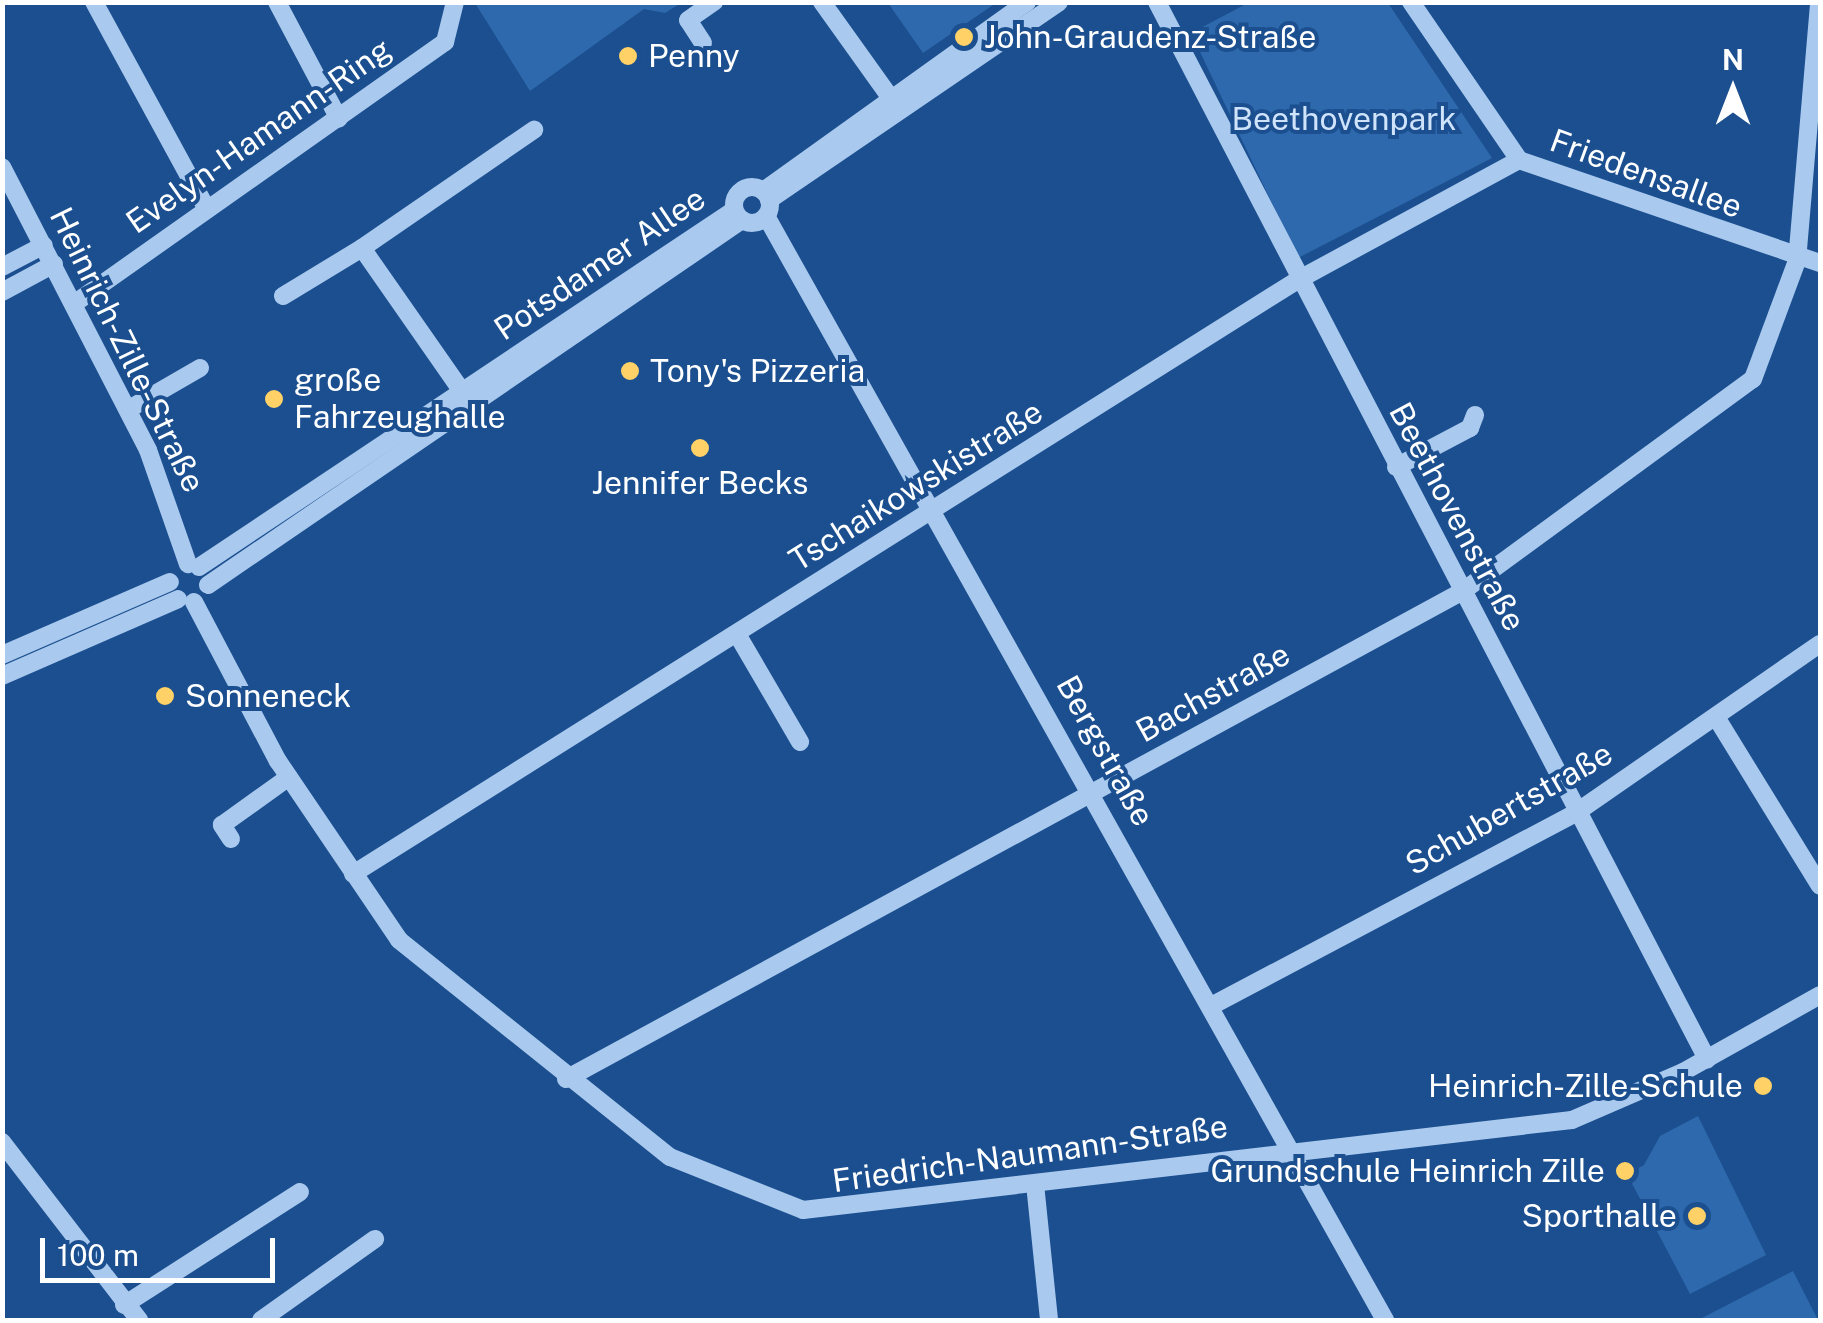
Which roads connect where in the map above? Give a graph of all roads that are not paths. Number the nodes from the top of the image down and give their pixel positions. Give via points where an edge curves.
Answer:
1 (94, 2) edge
2 (278, 2) edge
3 (455, 2) edge
4 (714, 2) edge
5 (822, 2) edge
6 (1027, 2) edge
7 (1060, 2) edge
8 (1157, 2) edge
9 (1411, 2) edge
10 (1819, 2) edge
11 (703, 43) dead end
12 (896, 105) junction
13 (339, 118) junction
14 (534, 130) dead end
15 (1519, 160) junction
16 (2, 166) edge
17 (766, 202) junction
18 (207, 209) junction
19 (738, 215) junction
20 (44, 245) junction
21 (362, 248) junction
22 (1797, 261) junction
23 (1820, 262) edge
24 (54, 264) junction
25 (2, 267) edge
26 (1296, 280) junction
27 (2, 292) edge
28 (283, 296) dead end
29 (75, 303) junction
30 (200, 368) dead end
31 (469, 401) junction
32 (129, 409) junction
33 (1475, 415) dead end
34 (1396, 467) junction
35 (935, 510) junction
36 (194, 565) junction
37 (208, 585) junction
38 (1463, 591) junction
39 (180, 594) junction
40 (737, 634) junction
41 (1820, 644) edge
42 (2, 655) edge
43 (2, 676) edge
44 (1716, 717) junction
45 (800, 742) dead end
46 (288, 777) junction
47 (1093, 792) junction
48 (1577, 812) junction
49 (231, 839) dead end
50 (353, 874) junction
51 (1820, 886) edge
52 (1820, 994) edge
53 (1213, 1005) junction
54 (1707, 1059) junction
55 (566, 1079) junction
56 (2, 1142) edge
57 (1294, 1148) junction
58 (1035, 1184) junction
59 (300, 1192) dead end
60 (375, 1239) dead end
61 (124, 1305) junction
62 (138, 1320) edge
63 (261, 1320) edge
64 (1049, 1320) edge
65 (1384, 1320) edge

1 - 18 street
2 - 13 street
3 - 13 street, Evelyn-Hamann-Ring via 445,42
4 - 11 street via 688,20
5 - 12 street
6 - 12 street
7 - 12 street
8 - 26 street, Beethovenstraße
9 - 15 street, Friedensallee
10 - 22 street, Bachstraße
12 - 17 street
13 - 18 street, Evelyn-Hamann-Ring
14 - 21 street
15 - 22 street, Friedensallee
15 - 26 street, Tschaikowskistraße
16 - 20 street, Heinrich-Zille-Straße
17 - 19 street
17 - 19 street, Potsdamer Allee via 740,192
17 - 35 street, Bergstraße
18 - 29 street, Evelyn-Hamann-Ring
19 - 31 street, Potsdamer Allee
20 - 24 street, Heinrich-Zille-Straße
20 - 25 street
21 - 28 street
21 - 31 street
22 - 23 street, Friedensallee
22 - 38 street, Bachstraße via 1753,379
24 - 27 street
24 - 29 street, Heinrich-Zille-Straße
26 - 34 street, Beethovenstraße
26 - 35 street, Tschaikowskistraße
29 - 32 street, Heinrich-Zille-Straße
30 - 32 street
31 - 36 street, Potsdamer Allee
31 - 37 street, Potsdamer Allee
32 - 36 street, Heinrich-Zille-Straße
33 - 34 street via 1470,428
34 - 38 street, Beethovenstraße
35 - 40 street, Tschaikowskistraße
35 - 47 street, Bergstraße
36 - 37 street, Heinrich-Zille-Straße
36 - 39 street, Potsdamer Allee
37 - 39 street, Potsdamer Allee
38 - 47 street, Bachstraße
38 - 48 street, Beethovenstraße
39 - 42 street
39 - 43 street
39 - 46 street, Friedrich-Naumann-Straße
40 - 45 street
40 - 50 street, Tschaikowskistraße
41 - 44 street, Schubertstraße
44 - 48 street, Schubertstraße
44 - 51 street
46 - 49 street via 222,824
46 - 50 street, Friedrich-Naumann-Straße
47 - 53 street, Bergstraße
47 - 55 street, Bachstraße
48 - 53 street, Schubertstraße
48 - 54 street, Beethovenstraße
50 - 55 street, Friedrich-Naumann-Straße via 398,940
52 - 54 street, Friedrich-Naumann-Straße
53 - 57 street, Bergstraße
54 - 57 street, Friedrich-Naumann-Straße via 1572,1120
55 - 58 street, Friedrich-Naumann-Straße via 670,1157 803,1210
56 - 61 street
57 - 58 street, Friedrich-Naumann-Straße
57 - 65 street, Bergstraße
58 - 64 street
59 - 61 street
60 - 63 street
61 - 62 street

